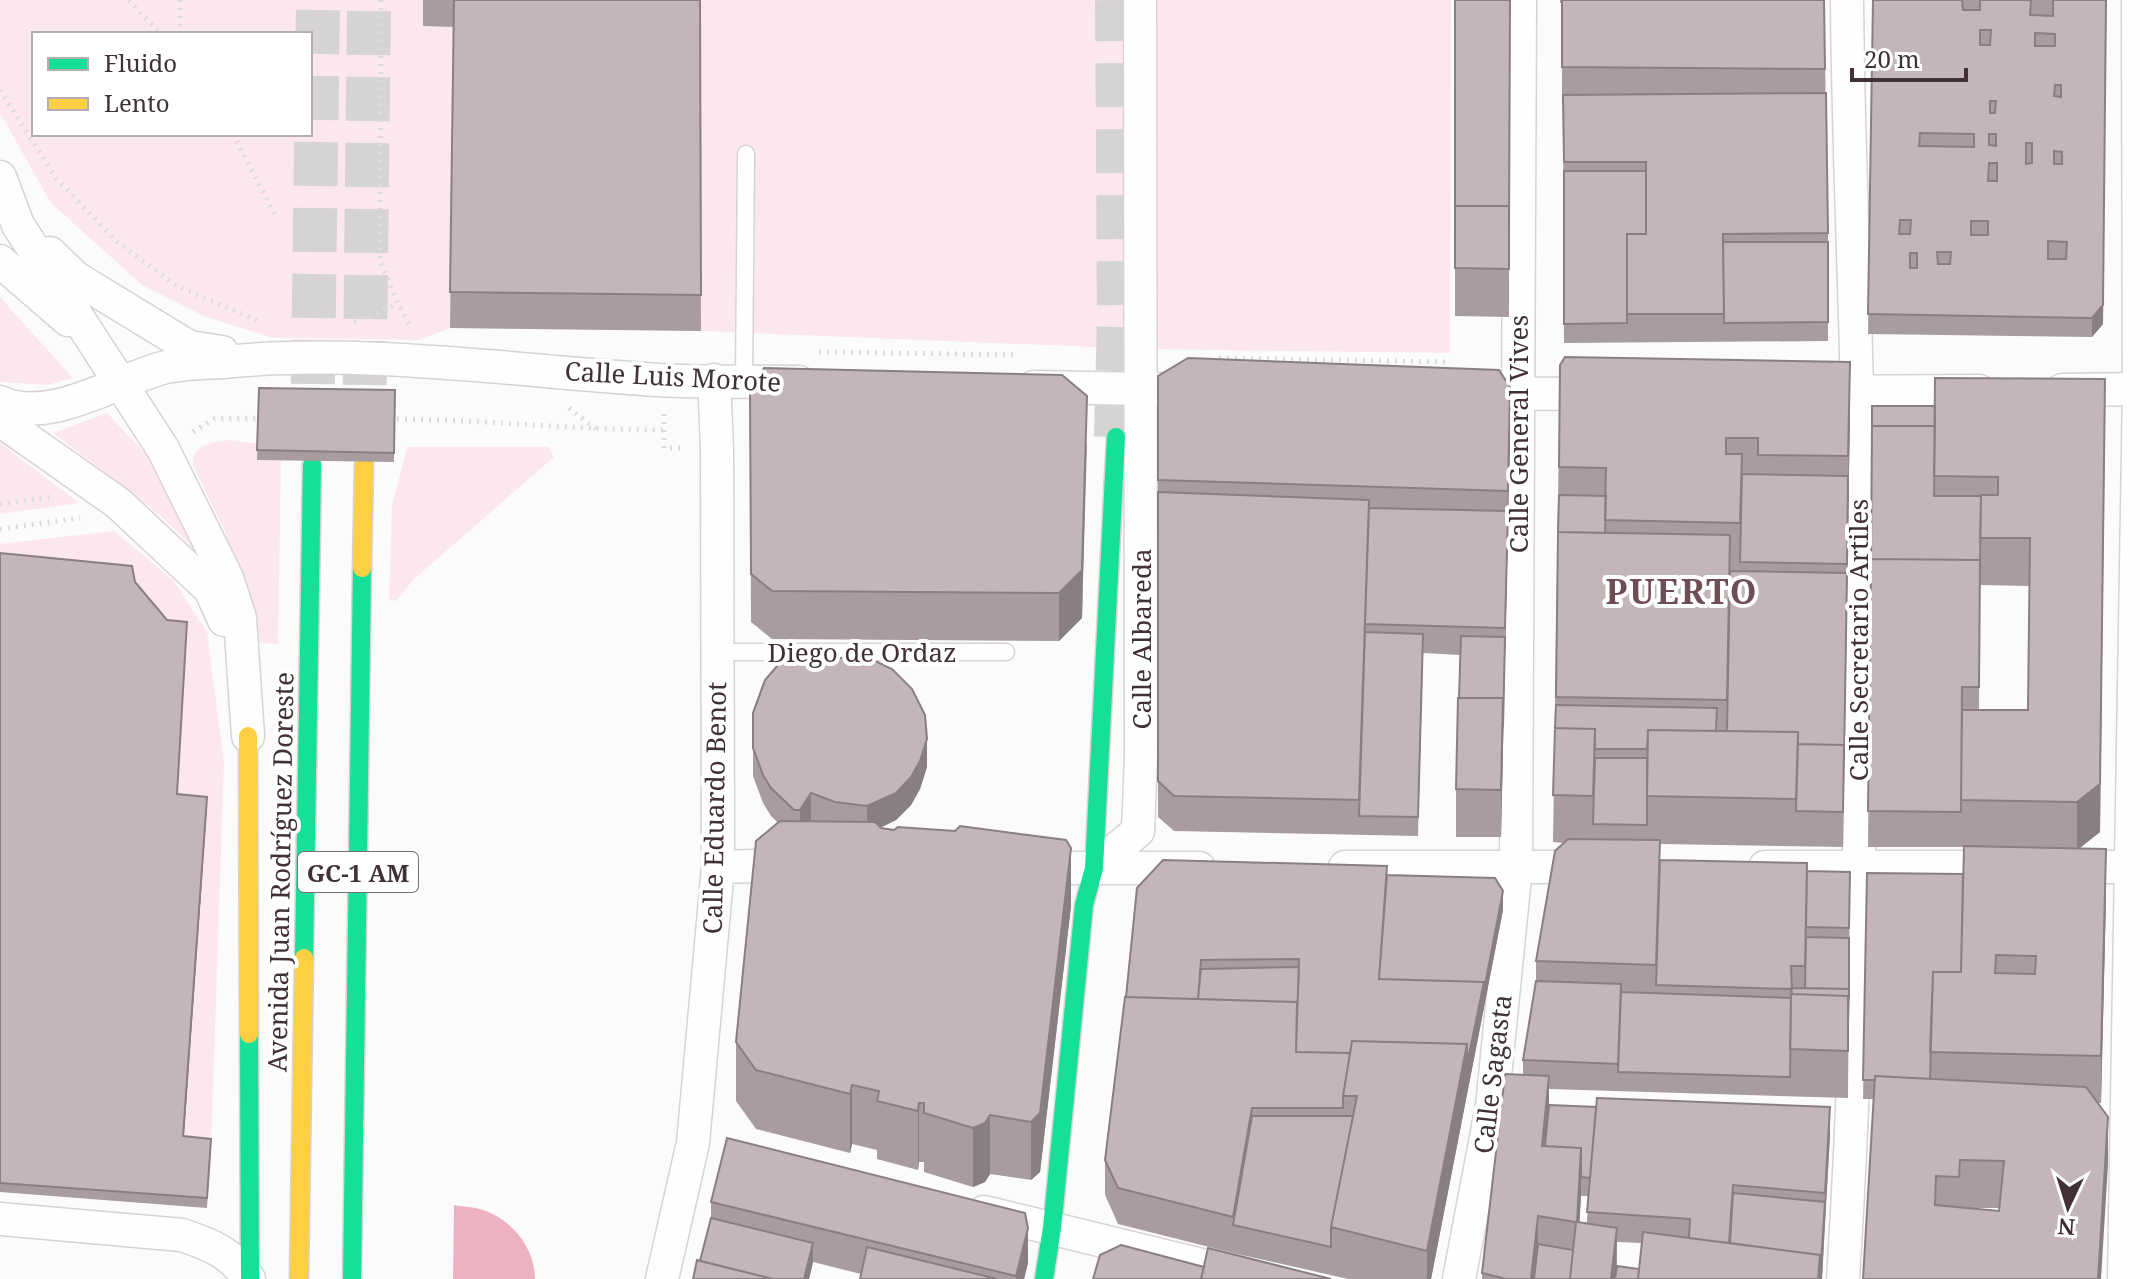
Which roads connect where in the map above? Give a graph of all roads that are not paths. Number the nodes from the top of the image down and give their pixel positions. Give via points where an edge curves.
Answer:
1 (1140, 0) edge
2 (1520, 0) edge
3 (1847, 0) edge
4 (2138, 0) edge
5 (746, 154) dead end
6 (0, 177) edge
7 (9, 216) edge
8 (0, 261) edge
9 (94, 343) junction
10 (262, 358) junction
11 (166, 367) junction
12 (122, 381) junction
13 (729, 381) junction
14 (822, 382) edge
15 (1010, 386) edge
16 (1141, 389) junction
17 (2139, 389) edge
18 (1235, 390) edge
19 (1780, 392) edge
20 (1857, 392) junction
21 (1440, 393) edge
22 (1626, 393) edge
23 (1518, 394) junction
24 (0, 402) edge
25 (0, 420) edge
26 (1116, 437) tunnel mouth
27 (312, 465) tunnel mouth
28 (364, 465) tunnel mouth
29 (718, 652) junction
30 (1006, 652) dead end
31 (248, 736) junction
32 (827, 866) edge
33 (718, 867) junction
34 (1311, 867) edge
35 (1516, 867) junction
36 (1623, 867) edge
37 (1734, 867) edge
38 (1860, 867) junction
39 (1047, 868) edge
40 (1094, 868) junction
41 (1233, 868) edge
42 (2137, 870) edge
43 (952, 1204) edge
44 (0, 1219) edge
45 (1052, 1228) junction
46 (250, 1279) edge
47 (299, 1279) edge
48 (352, 1279) edge
49 (662, 1279) edge
50 (1044, 1279) edge
51 (1259, 1279) edge
52 (1459, 1279) edge
53 (1843, 1279) edge
54 (2124, 1279) edge

1 - 16 street, Calle Albareda
2 - 23 street, Calle General Vives
3 - 20 street, Calle Secretario Artiles
4 - 17 street
5 - 13 lane
6 - 7 street
7 - 9 street
7 - 10 street via 76,278 189,347
8 - 9 street
9 - 11 street via 129,359
9 - 12 street
10 - 11 street
10 - 13 street, Calle Luis Morote via 419,361
11 - 12 street
12 - 24 street via 77,401 37,409
12 - 31 street via 163,449 227,578 240,618
13 - 14 street, Calle Luis Morote
13 - 29 street, Calle Eduardo Benot via 717,448
15 - 16 street
16 - 18 street
16 - 40 street, Calle Albareda via 1138,831
17 - 20 street
17 - 42 street
19 - 20 street
20 - 38 street, Calle Secretario Artiles
21 - 23 street
22 - 23 street
23 - 35 street, Calle General Vives
25 - 31 street via 118,503 210,589 225,623
26 - 40 main road, Calle Albareda
27 - 47 main road, Avenida Juan Rodríguez Doreste / GC-1 AM
28 - 48 main road, GC-1 AM
29 - 30 lane, Diego de Ordaz
29 - 33 street, Calle Eduardo Benot
31 - 46 main road
32 - 33 street
33 - 49 street, Calle Eduardo Benot via 708,1147
34 - 35 street
35 - 36 street
35 - 52 street, Calle Sagasta via 1508,1106
37 - 38 street
38 - 42 street
38 - 53 street, Calle Secretario Artiles
39 - 40 street
40 - 41 street
40 - 45 main road, Calle Albareda via 1084,905
42 - 54 street via 2112,1122
43 - 45 street
44 - 46 street via 182,1235 208,1243 236,1261
45 - 50 main road, Calle Albareda
45 - 51 street

